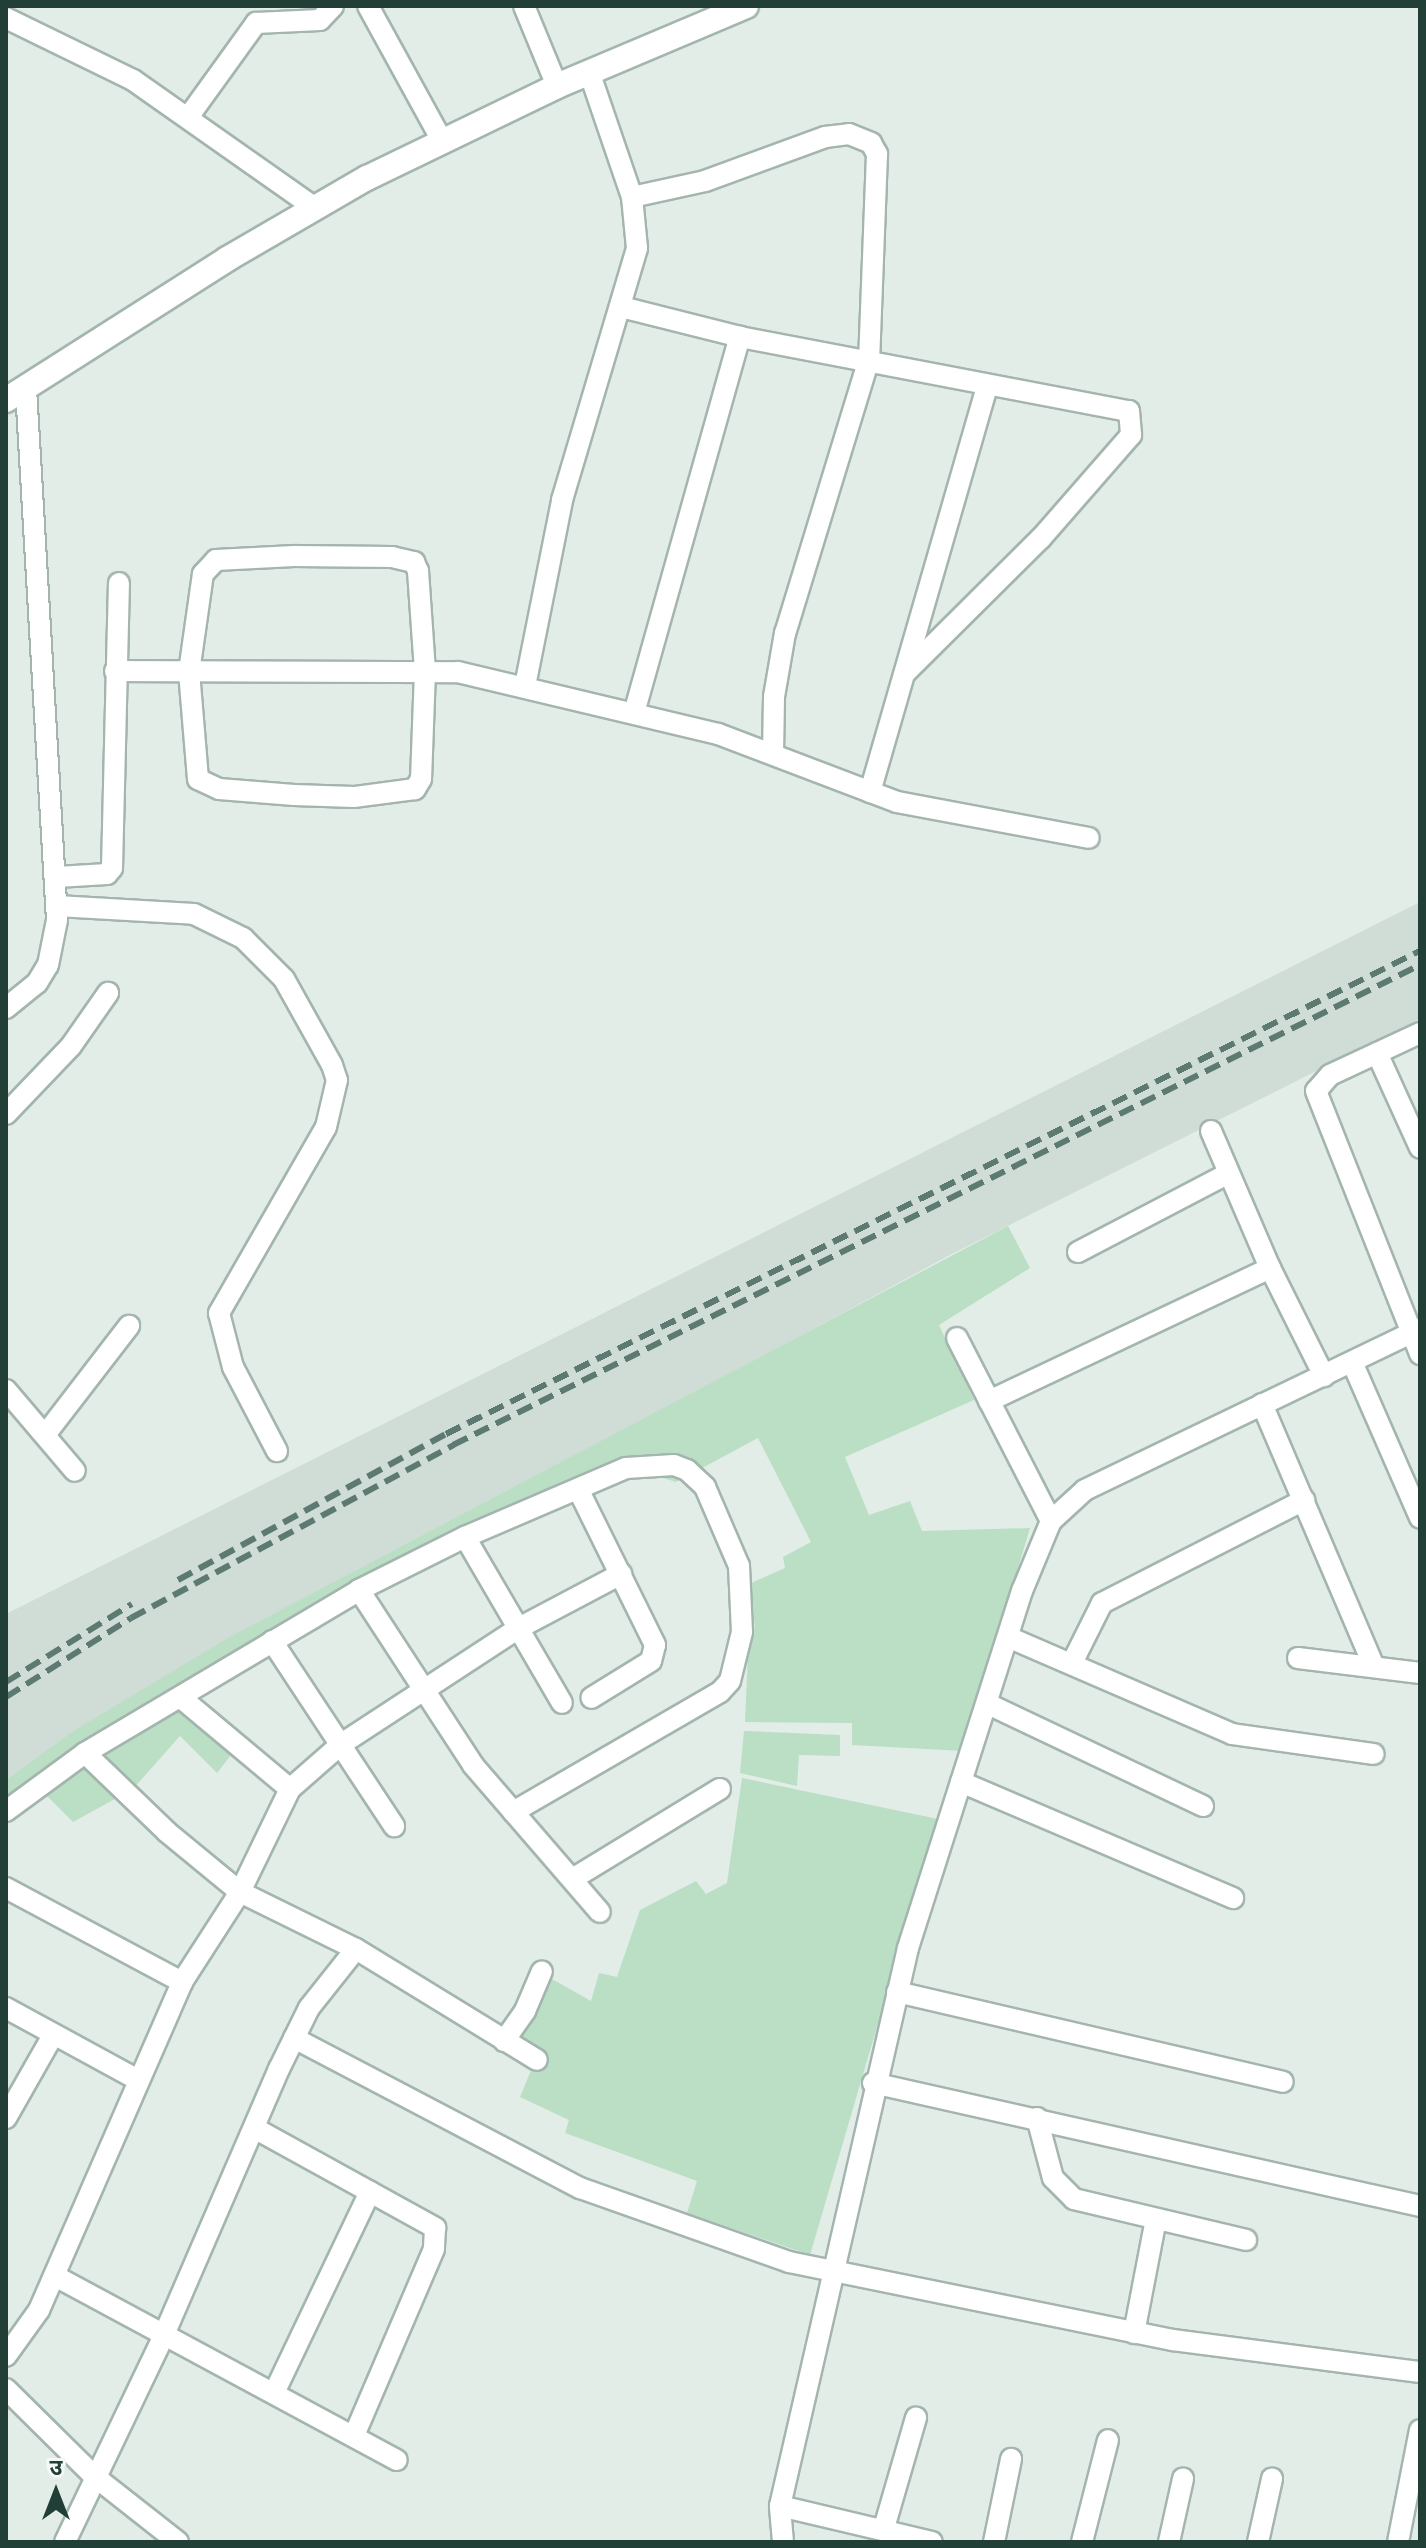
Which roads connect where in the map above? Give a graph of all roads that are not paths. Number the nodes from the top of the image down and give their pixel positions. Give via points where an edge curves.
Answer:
1 (333, 6) edge
2 (368, 6) edge
3 (524, 6) edge
4 (746, 6) edge
5 (6, 18) edge
6 (590, 74) junction
7 (557, 86) junction
8 (189, 116) junction
9 (441, 139) junction
10 (632, 197) junction
11 (315, 208) junction
12 (621, 307) junction
13 (740, 337) junction
14 (869, 359) junction
15 (987, 386) junction
16 (16, 395) edge
17 (119, 583) dead end
18 (115, 671) junction
19 (425, 671) junction
20 (189, 672) junction
21 (906, 672) junction
22 (525, 686) junction
23 (634, 713) junction
24 (773, 753) junction
25 (870, 792) junction
26 (1089, 838) dead end
27 (57, 877) junction
28 (57, 906) junction
29 (108, 993) dead end
30 (6, 1008) edge
31 (1420, 1033) edge
32 (1377, 1053) junction
33 (6, 1114) edge
34 (1211, 1131) dead end
35 (1420, 1148) edge
36 (1229, 1173) junction
37 (1078, 1252) dead end
38 (1270, 1268) junction
39 (129, 1326) dead end
40 (1416, 1331) edge
41 (957, 1338) dead end
42 (1420, 1354) edge
43 (1352, 1362) junction
44 (1324, 1376) junction
45 (6, 1390) edge
46 (989, 1401) junction
47 (1262, 1404) junction
48 (45, 1435) junction
49 (277, 1451) dead end
50 (75, 1471) dead end
51 (578, 1489) junction
52 (1304, 1500) junction
53 (1420, 1518) edge
54 (1051, 1521) junction
55 (465, 1537) junction
56 (621, 1574) junction
57 (359, 1590) junction
58 (517, 1629) junction
59 (1008, 1637) junction
60 (272, 1641) junction
61 (1298, 1658) dead end
62 (1072, 1663) junction
63 (1374, 1667) junction
64 (1420, 1673) edge
65 (424, 1689) junction
66 (180, 1697) junction
67 (591, 1698) dead end
68 (562, 1703) dead end
69 (988, 1704) junction
70 (340, 1745) junction
71 (85, 1753) junction
72 (1374, 1754) dead end
73 (961, 1782) junction
74 (290, 1789) junction
75 (720, 1789) dead end
76 (1203, 1806) dead end
77 (6, 1811) edge
78 (513, 1812) junction
79 (394, 1826) dead end
80 (574, 1878) junction
81 (6, 1888) edge
82 (240, 1892) junction
83 (1233, 1898) dead end
84 (600, 1912) dead end
85 (356, 1949) junction
86 (542, 1971) dead end
87 (182, 1982) junction
88 (897, 1992) junction
89 (6, 2008) edge
90 (52, 2037) junction
91 (294, 2038) junction
92 (504, 2041) junction
93 (537, 2060) dead end
94 (138, 2080) junction
95 (1283, 2082) dead end
96 (873, 2083) junction
97 (6, 2118) edge
98 (1037, 2118) junction
99 (256, 2129) junction
100 (370, 2192) junction
101 (1420, 2206) edge
102 (1156, 2219) junction
103 (1246, 2240) dead end
104 (836, 2275) junction
105 (55, 2276) junction
106 (1134, 2333) junction
107 (163, 2337) junction
108 (6, 2356) edge
109 (1420, 2372) edge
110 (6, 2389) edge
111 (274, 2393) junction
112 (916, 2418) dead end
113 (1420, 2430) edge
114 (354, 2436) junction
115 (1108, 2440) dead end
116 (1011, 2459) dead end
117 (397, 2460) dead end
118 (94, 2476) junction
119 (1183, 2479) dead end
120 (1272, 2479) dead end
121 (780, 2506) junction
122 (884, 2528) junction
123 (65, 2542) edge
124 (178, 2542) edge
125 (783, 2542) edge
126 (932, 2542) edge
127 (994, 2542) edge
128 (1082, 2542) edge
129 (1169, 2542) edge
130 (1258, 2542) edge
131 (1398, 2542) edge

1 - 8 street via 320,20 256,23
2 - 9 street
3 - 7 street
4 - 6 street
5 - 8 street via 133,80
6 - 7 street
6 - 10 street
7 - 9 street
8 - 11 street
9 - 11 street
10 - 12 street via 637,248
10 - 14 street via 705,181 825,137 849,134 871,143 877,154 875,312
11 - 16 street
12 - 13 street
12 - 22 street via 562,500
13 - 14 street
13 - 23 street
14 - 15 street
14 - 24 street via 785,633 774,697
15 - 21 street
15 - 21 street via 1114,405 1129,411 1134,427 1041,538
16 - 27 street
17 - 18 street
18 - 20 street
18 - 27 street via 112,868 107,874
19 - 20 street
19 - 20 street via 421,590 414,562 294,556 208,563
19 - 20 street via 420,783 407,793 354,797 205,785 194,772
19 - 22 street
21 - 25 street
22 - 23 street
23 - 24 street
24 - 25 street
25 - 26 street via 928,810
27 - 28 street
28 - 30 street via 48,965 37,983
28 - 49 street via 194,914 243,938 284,979 332,1065 337,1080 326,1127 219,1313 233,1367
29 - 33 street via 71,1046
31 - 32 street
32 - 35 street
32 - 40 street via 1319,1082 1316,1100
34 - 36 street
36 - 37 street
36 - 38 street
38 - 44 street
38 - 46 street
39 - 48 street
40 - 42 street
40 - 43 street
41 - 46 street
43 - 44 street
43 - 53 street
44 - 47 street
45 - 48 street
46 - 54 street
47 - 52 street
47 - 54 street via 1085,1490
48 - 50 street
51 - 55 street
51 - 56 street
51 - 78 street via 638,1466 674,1465 698,1478 739,1566 742,1632 736,1663 720,1692
52 - 62 street via 1102,1603
52 - 63 street
54 - 59 street
55 - 57 street
55 - 58 street
56 - 58 street
56 - 67 street via 655,1654
57 - 60 street
57 - 65 street
58 - 65 street
58 - 68 street
59 - 62 street
59 - 69 street
60 - 66 street
60 - 70 street
61 - 63 street
62 - 72 street via 1232,1734
63 - 64 street
65 - 70 street
65 - 78 street via 473,1765
66 - 71 street
66 - 74 street
69 - 73 street
69 - 76 street
70 - 74 street
70 - 79 street
71 - 77 street
71 - 82 street via 167,1832
73 - 83 street
73 - 88 street
74 - 82 street
75 - 80 street
78 - 80 street
80 - 84 street
81 - 87 street
82 - 85 street
82 - 87 street
85 - 91 street via 309,2008
85 - 92 street
86 - 92 street via 525,2011
87 - 94 street
88 - 95 street
88 - 96 street
89 - 90 street
90 - 94 street
90 - 97 street
91 - 99 street
91 - 104 street via 580,2188
92 - 93 street
94 - 105 street
96 - 98 street
96 - 104 street
98 - 101 street
98 - 102 street via 1049,2167 1062,2191 1074,2199
99 - 100 street
99 - 107 street
100 - 111 street
100 - 114 street via 430,2223 436,2241
102 - 103 street
102 - 106 street
104 - 106 street
104 - 121 street
105 - 107 street
105 - 108 street via 39,2310
106 - 109 street
107 - 111 street
107 - 118 street
110 - 118 street
111 - 114 street
112 - 122 street
113 - 131 street
114 - 117 street
115 - 128 street
116 - 127 street
118 - 123 street
118 - 124 street
119 - 129 street
120 - 130 street
121 - 122 street
121 - 125 street
122 - 126 street

